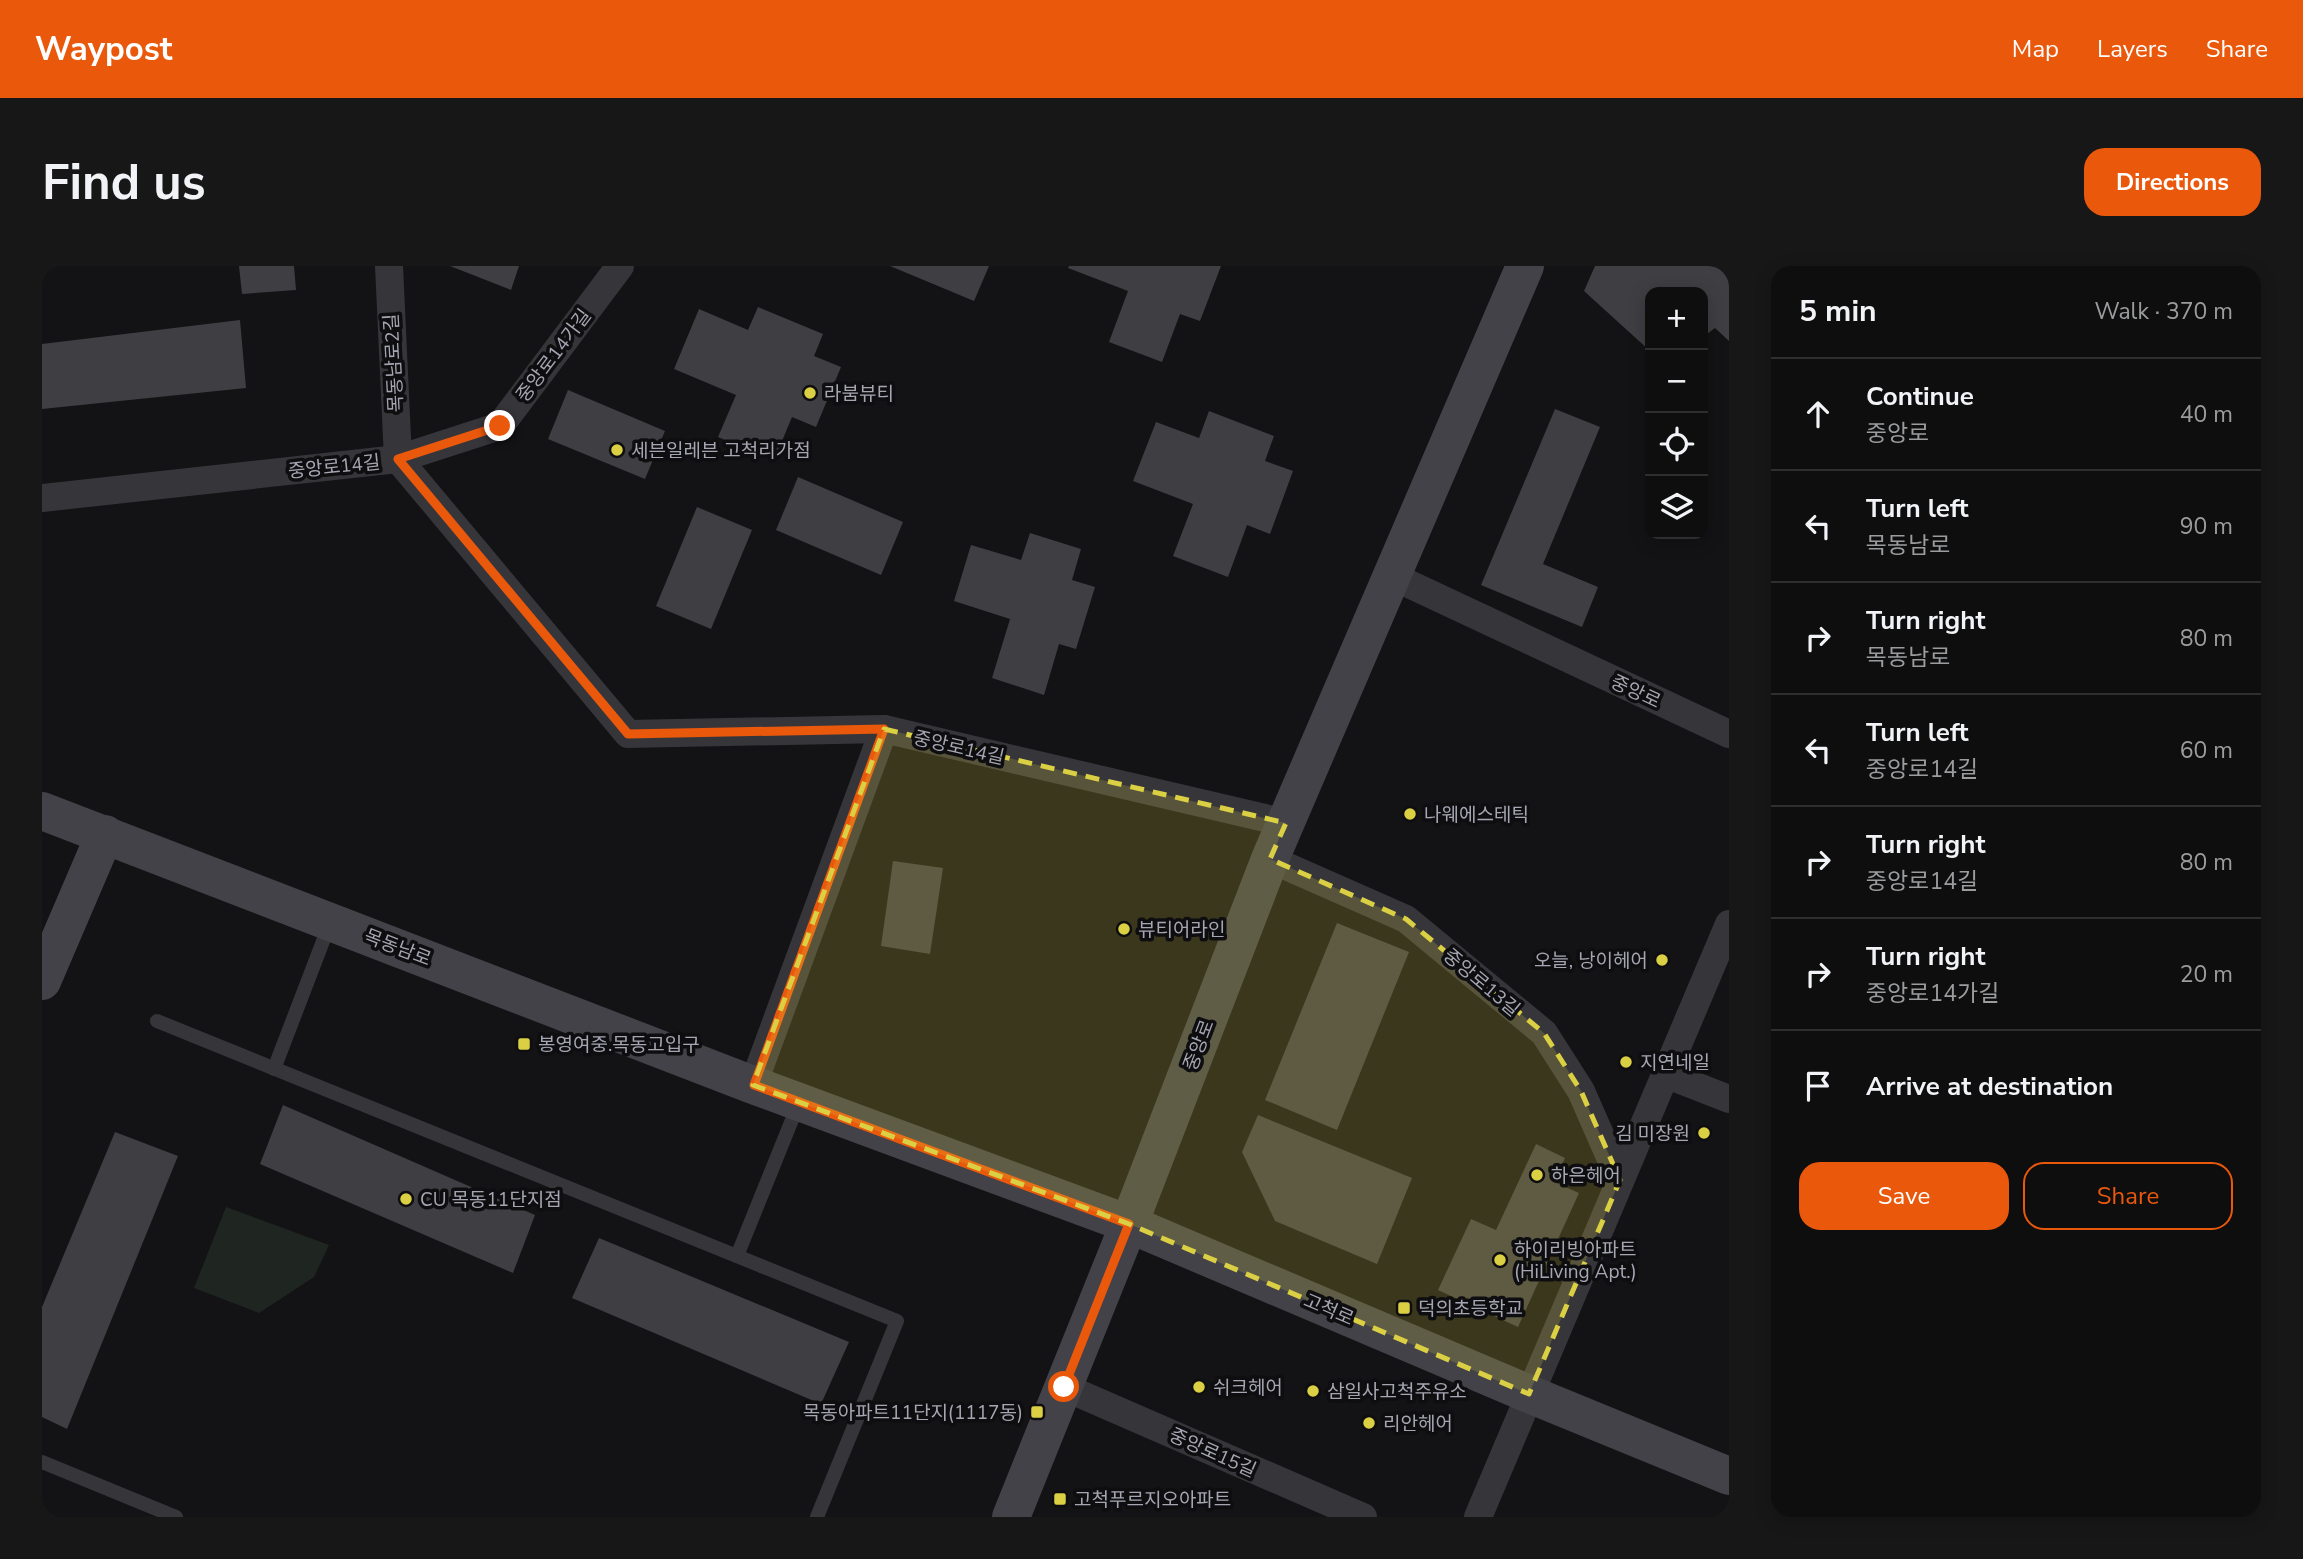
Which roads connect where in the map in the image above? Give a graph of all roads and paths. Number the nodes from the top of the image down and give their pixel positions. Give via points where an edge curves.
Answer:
1 (389, 266) edge
2 (620, 266) edge
3 (1525, 266) edge
4 (398, 459) junction
5 (42, 498) edge
6 (1392, 576) junction
7 (884, 729) junction
8 (1729, 734) edge
9 (42, 811) edge
10 (1286, 823) junction
11 (105, 834) junction
12 (1270, 859) junction
13 (83, 885) junction
14 (331, 921) junction
15 (1729, 924) edge
16 (42, 941) edge
17 (42, 981) edge
18 (157, 1021) dead end
19 (274, 1069) junction
20 (1665, 1074) junction
21 (754, 1085) junction
22 (1729, 1099) edge
23 (799, 1102) junction
24 (1620, 1180) junction
25 (1129, 1224) junction
26 (737, 1256) junction
27 (1064, 1387) junction
28 (1529, 1394) junction
29 (42, 1462) edge
30 (1729, 1476) edge
31 (176, 1517) edge
32 (817, 1517) edge
33 (1011, 1517) edge
34 (1363, 1517) edge
35 (1478, 1517) edge

1 - 4 street, 목동남로2길
2 - 4 street, 중앙로14가길 via 500,426
3 - 6 main road, 중앙로
4 - 5 street, 중앙로14길
4 - 7 street, 중앙로14길 via 628,734
6 - 8 street, 중앙로
6 - 10 main road, 중앙로
7 - 10 street, 중앙로14길
7 - 21 street
9 - 11 main road, 목동남로
10 - 12 main road, 중앙로
11 - 13 main road
11 - 14 main road, 목동남로
12 - 24 street, 중앙로13길 via 1406,919 1544,1033 1581,1091
12 - 25 main road, 중앙로
13 - 16 street
13 - 17 main road
14 - 19 lane
14 - 21 main road, 목동남로
15 - 20 street
18 - 19 lane
19 - 26 lane
20 - 22 street
20 - 24 street
21 - 23 main road, 목동남로
23 - 25 main road, 목동남로
23 - 26 lane
24 - 28 street
25 - 27 main road, 중앙로
25 - 28 main road, 고척로
26 - 32 lane via 897,1321
27 - 33 main road, 중앙로
27 - 34 street, 중앙로15길
28 - 30 main road, 고척로
28 - 35 street
29 - 31 lane

